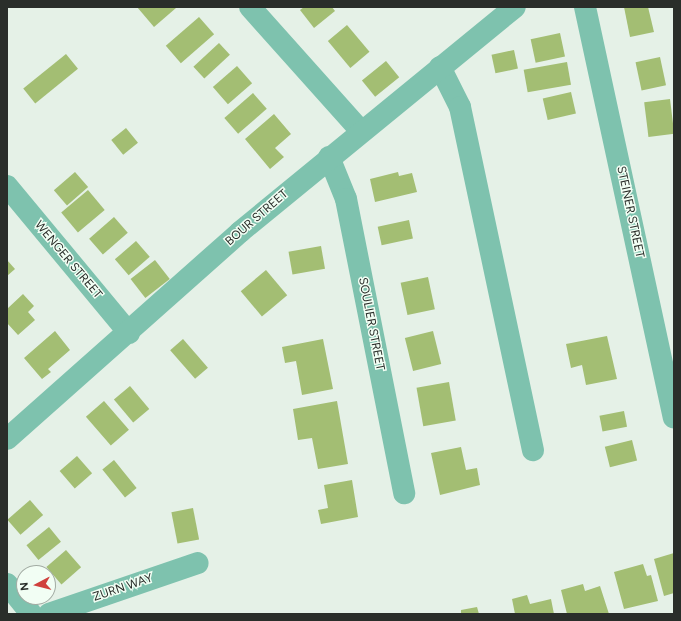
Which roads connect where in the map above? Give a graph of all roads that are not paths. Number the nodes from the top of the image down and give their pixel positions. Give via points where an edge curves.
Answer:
1 (250, 7) edge
2 (515, 7) edge
3 (585, 7) edge
4 (440, 67) junction
5 (360, 130) junction
6 (329, 157) junction
7 (7, 186) edge
8 (129, 333) junction
9 (674, 417) edge
10 (7, 440) edge
11 (533, 450) dead end
12 (404, 493) dead end
13 (198, 563) dead end
14 (7, 584) edge
15 (31, 614) edge
16 (49, 614) edge

1 - 5 street
2 - 4 street, BOUR STREET
3 - 9 street, STEINER STREET
4 - 5 street, BOUR STREET
4 - 11 street via 460,107
5 - 6 street, BOUR STREET
6 - 8 street, BOUR STREET
6 - 12 street, SOULIER STREET via 346,199
7 - 8 street, WENGER STREET
8 - 10 street, BOUR STREET
13 - 16 street, ZURN WAY
14 - 15 street

